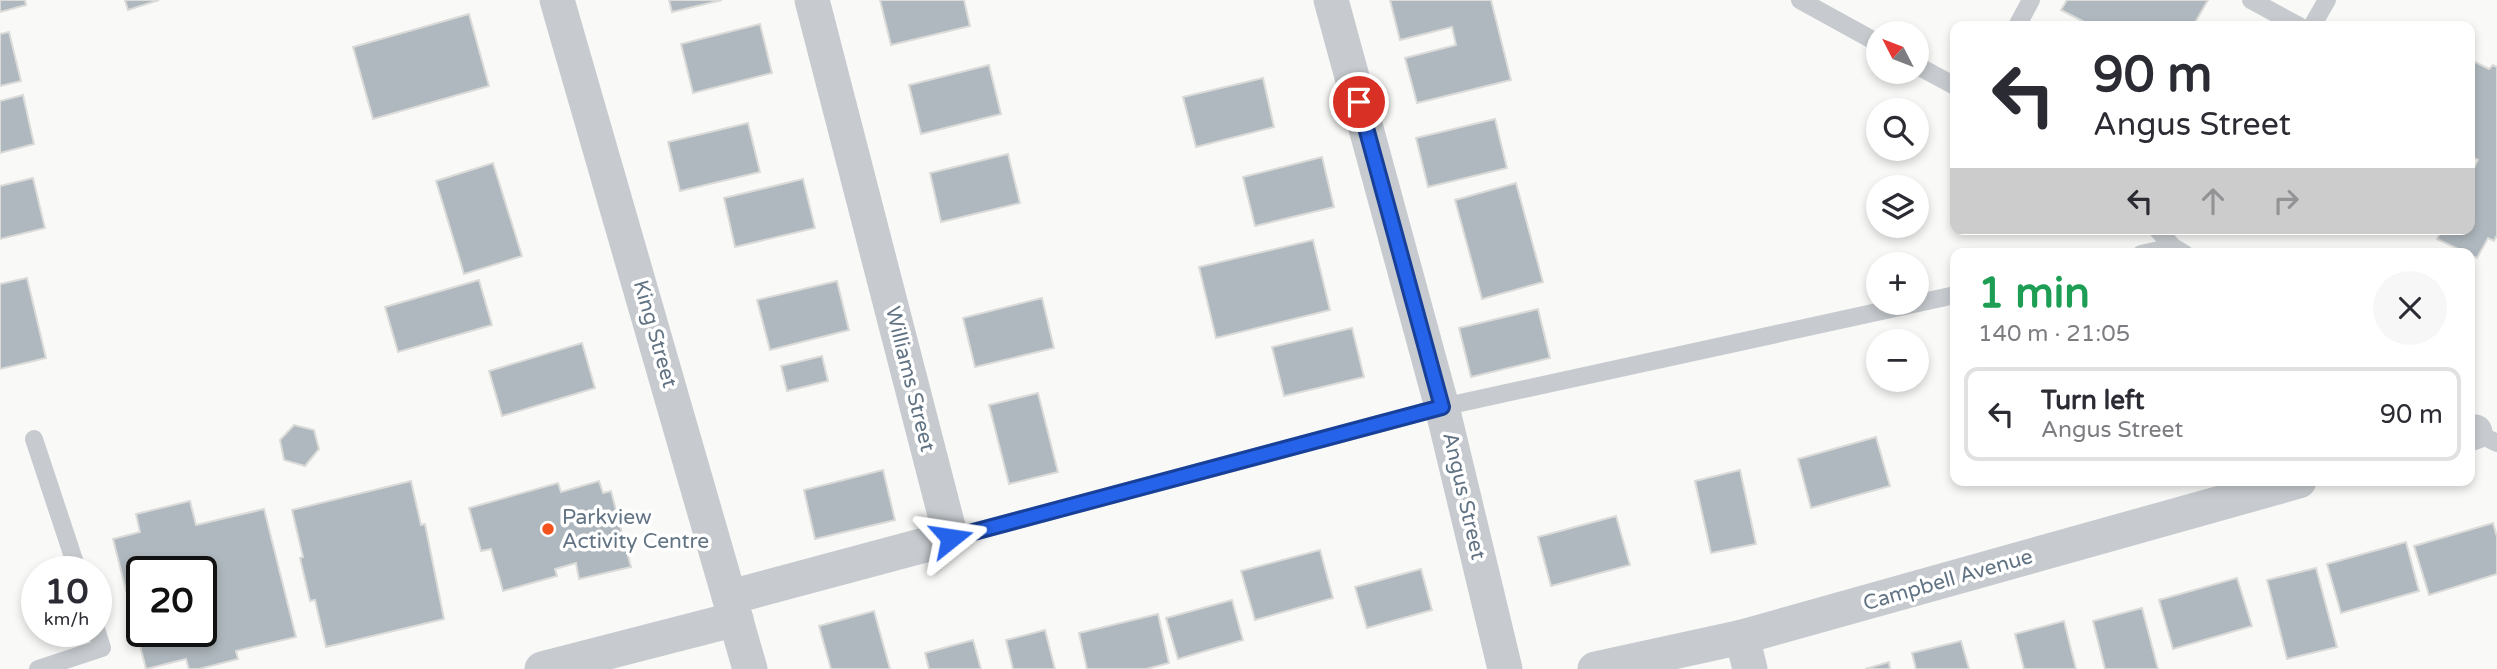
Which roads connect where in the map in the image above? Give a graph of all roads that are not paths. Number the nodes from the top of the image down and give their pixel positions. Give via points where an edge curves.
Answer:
1 (557, 0) edge
2 (812, 0) edge
3 (1331, 0) edge
4 (1800, 0) edge
5 (2031, 0) edge
6 (2250, 0) edge
7 (2327, 0) edge
8 (2020, 21) edge
9 (2290, 21) edge
10 (2315, 21) edge
11 (1866, 36) edge
12 (1929, 72) edge
13 (1950, 83) edge
14 (2163, 235) edge
15 (2177, 248) edge
16 (1950, 296) edge
17 (1442, 407) junction
18 (34, 439) dead end
19 (2283, 486) edge
20 (951, 538) junction
21 (73, 556) edge
22 (734, 608) junction
23 (102, 647) edge
24 (1746, 653) edge
25 (38, 669) edge
26 (542, 669) edge
27 (750, 669) edge
28 (1505, 669) edge
29 (1595, 669) edge

1 - 22 street, King Street
2 - 20 street, Williams Street
3 - 17 street, Angus Street
4 - 11 lane
5 - 8 lane
6 - 9 lane
7 - 10 lane
12 - 13 lane
14 - 15 lane
16 - 17 lane
17 - 20 lane
17 - 28 street, Angus Street
18 - 21 lane
19 - 24 street, Campbell Avenue
20 - 22 street
22 - 26 street
22 - 27 street, King Street
23 - 25 lane
24 - 29 street, Campbell Avenue

